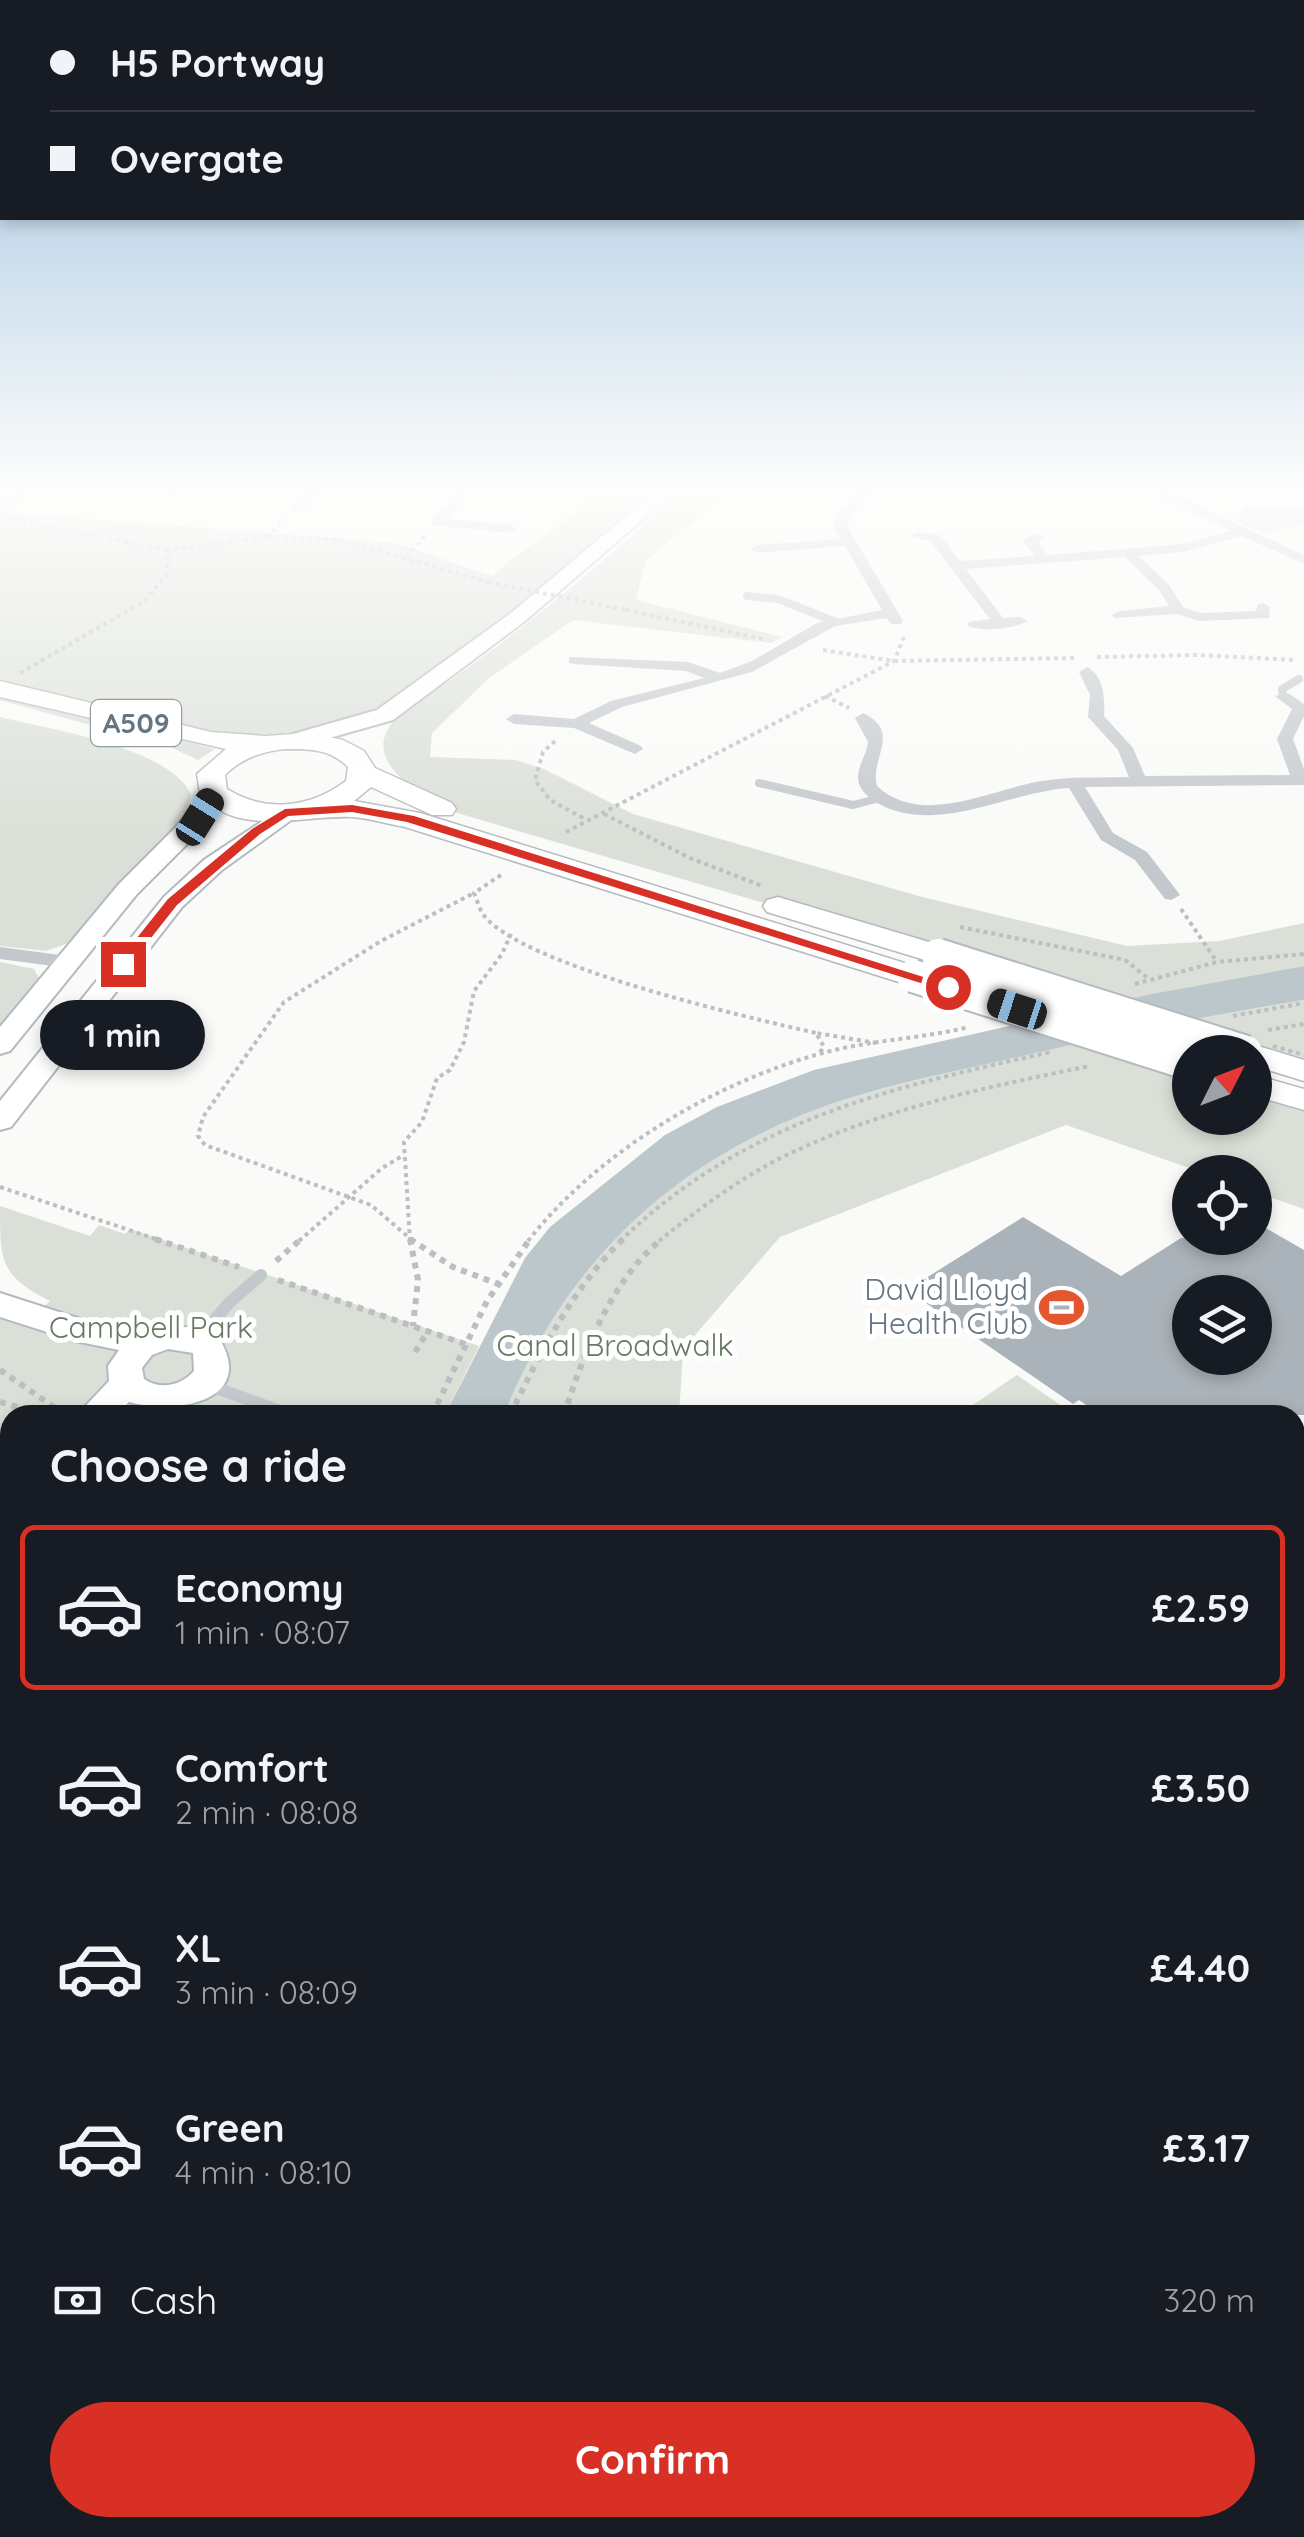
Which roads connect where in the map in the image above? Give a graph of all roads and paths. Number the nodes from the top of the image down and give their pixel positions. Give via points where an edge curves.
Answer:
1 (134, 608) edge
2 (527, 608) edge
3 (618, 608) edge
4 (802, 608) edge
5 (888, 608) edge
6 (988, 608) edge
7 (1178, 610) joint
8 (1118, 614) dead end
9 (893, 617) junction
10 (1020, 621) dead end
11 (836, 622) junction
12 (999, 622) junction
13 (974, 625) dead end
14 (1278, 628) dead end
15 (792, 644) junction
16 (49, 657) dead end
17 (574, 660) dead end
18 (894, 661) junction
19 (1304, 661) edge
20 (1087, 672) dead end
21 (719, 678) junction
22 (1299, 679) dead end
23 (0, 689) edge
24 (1283, 696) joint
25 (0, 708) edge
26 (384, 716) junction
27 (864, 718) dead end
28 (514, 719) dead end
29 (578, 724) junction
30 (284, 741) junction
31 (635, 749) dead end
32 (360, 766) junction
33 (1302, 780) edge
34 (1138, 781) junction
35 (758, 783) dead end
36 (1074, 783) junction
37 (212, 789) junction
38 (880, 798) junction
39 (295, 812) junction
40 (586, 820) junction
41 (566, 832) dead end
42 (501, 875) dead end
43 (474, 893) junction
44 (1171, 895) joint
45 (511, 934) junction
46 (933, 952) junction
47 (0, 953) edge
48 (1304, 954) edge
49 (68, 962) junction
50 (1217, 962) junction
51 (1150, 980) junction
52 (1132, 984) dead end
53 (1304, 1003) edge
54 (1231, 1017) dead end
55 (1304, 1024) edge
56 (972, 1026) dead end
57 (816, 1033) junction
58 (1213, 1035) edge
59 (1272, 1038) edge
60 (879, 1044) junction
61 (0, 1045) edge
62 (1056, 1051) dead end
63 (818, 1055) junction
64 (1172, 1056) edge
65 (1106, 1062) dead end
66 (1272, 1064) edge
67 (1272, 1087) edge
68 (1301, 1090) edge
69 (0, 1121) edge
70 (404, 1155) junction
71 (0, 1187) edge
72 (350, 1198) junction
73 (408, 1236) junction
74 (261, 1274) junction
75 (498, 1284) junction
76 (0, 1304) edge
77 (413, 1326) junction
78 (428, 1331) junction
79 (71, 1332) junction
80 (198, 1340) junction
81 (153, 1341) junction
82 (465, 1344) junction
83 (416, 1352) dead end
84 (0, 1370) edge
85 (125, 1380) junction
86 (179, 1398) edge
87 (48, 1405) edge
88 (104, 1405) edge
89 (225, 1405) edge
90 (437, 1405) edge
91 (514, 1405) edge
92 (568, 1405) edge

1 - 16 path
2 - 26 street
3 - 15 path, bridge
4 - 11 lane
5 - 9 street
6 - 12 street
7 - 8 street
7 - 14 street via 1200,616 1263,611
9 - 11 street
9 - 18 path via 905,640
10 - 12 street
11 - 15 street
12 - 13 street
15 - 18 path
15 - 21 street
17 - 21 street via 688,667
18 - 19 path
18 - 40 path
20 - 34 street via 1098,696 1096,716 1126,748
21 - 29 street via 622,700
22 - 24 lane via 1282,689
23 - 30 main road, A509 via 211,740
24 - 33 street via 1300,708 1285,739
25 - 37 main road, A509 via 141,744 181,762
26 - 30 street
26 - 32 street
27 - 38 street via 879,744 868,787
28 - 29 street
29 - 31 street
29 - 40 path via 543,752 535,780 555,806
30 - 32 main road, A509 via 333,746
30 - 37 main road, A509 via 220,763
32 - 39 main road via 358,784 347,795
32 - 46 main road, A509 via 430,805
33 - 34 street
34 - 36 street
35 - 38 lane via 853,805
36 - 38 street via 936,808
36 - 44 street via 1107,836 1141,856
37 - 39 main road, A509 via 242,809
37 - 49 street via 200,817
39 - 46 main road, A509 via 352,808 410,818
39 - 69 street via 213,865 173,902
40 - 41 path
42 - 43 path
43 - 45 path via 479,913
43 - 72 path via 284,1002 203,1117 198,1136 205,1145
44 - 50 path
45 - 57 path via 576,966 670,999
45 - 70 path via 474,991 464,1042 450,1070 437,1078 422,1122 404,1142
46 - 51 path via 1035,939 1125,960
46 - 58 main road, A509, bridge
46 - 64 main road, A509, bridge
47 - 49 street
48 - 50 path
49 - 61 street
50 - 51 path
51 - 52 path
53 - 54 path
55 - 59 path
56 - 60 path
57 - 60 path
57 - 63 path via 824,1047
60 - 63 path
62 - 91 path via 842,1104 772,1131 691,1179 628,1232 566,1305
63 - 75 path via 649,1134 544,1220
65 - 92 path via 898,1113 775,1162 706,1203 643,1256 603,1316
66 - 68 main road, A509
67 - 68 main road, A509
70 - 72 path
70 - 73 path
71 - 74 path
72 - 73 path via 371,1205
72 - 74 path
73 - 75 path via 454,1268
73 - 77 path via 418,1280
74 - 77 path
74 - 80 lane
75 - 82 path
76 - 79 street
77 - 78 path
78 - 82 path
78 - 83 path
79 - 81 street
79 - 85 street
80 - 81 street
80 - 86 street via 215,1364
81 - 85 street via 130,1356
82 - 90 path
84 - 87 path
85 - 86 street via 142,1396
85 - 88 street
86 - 89 lane

